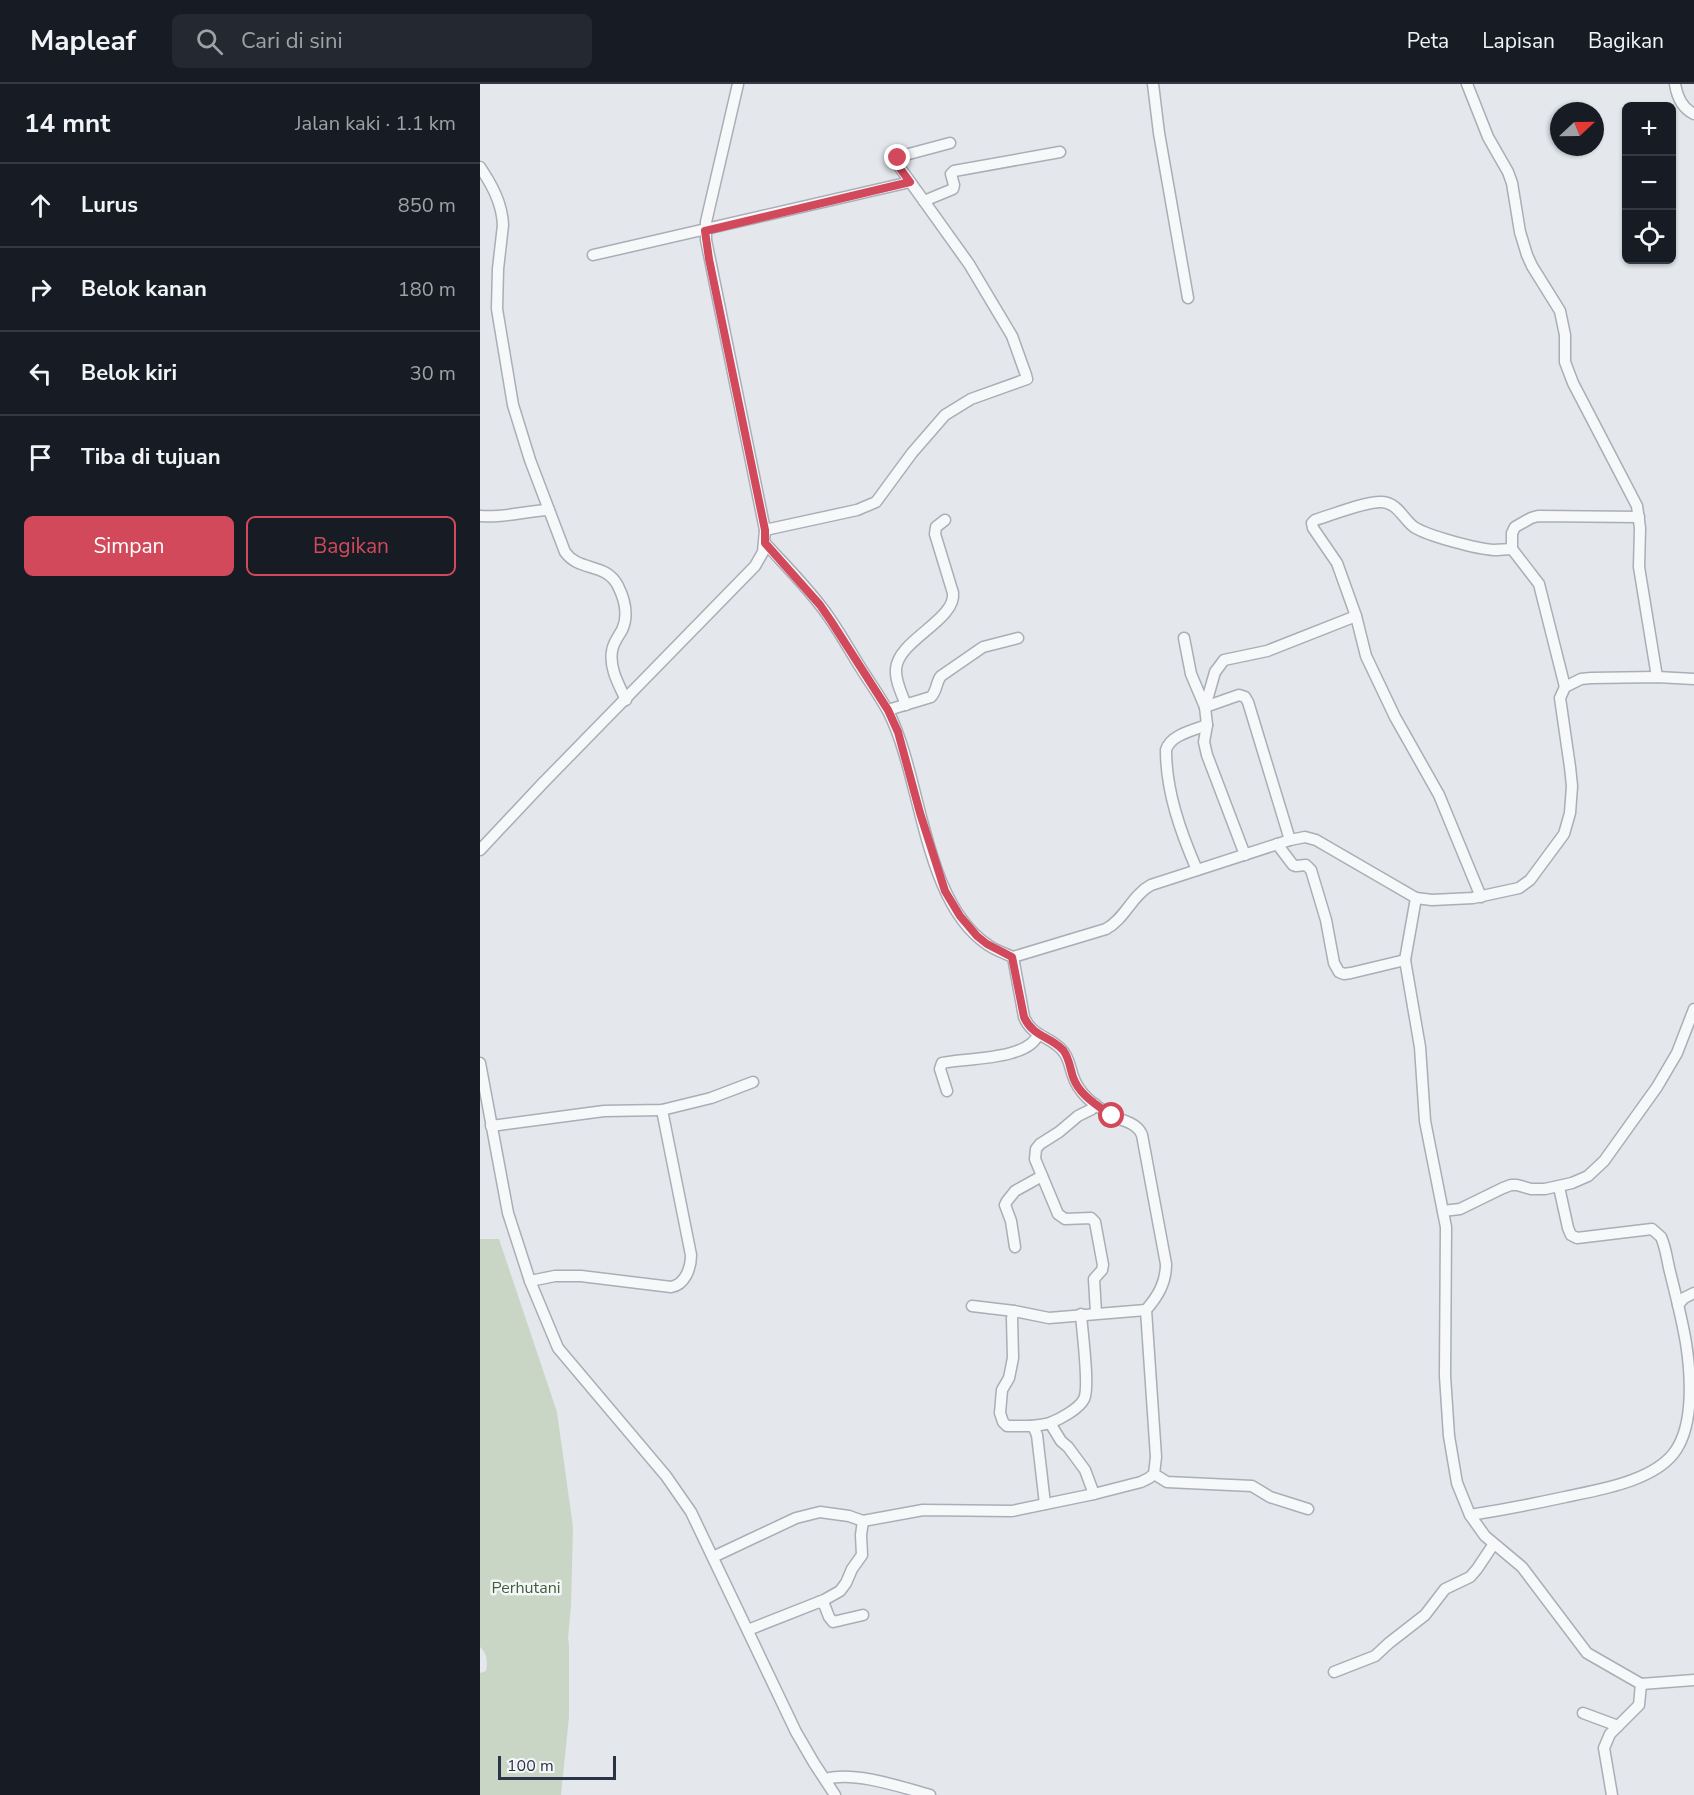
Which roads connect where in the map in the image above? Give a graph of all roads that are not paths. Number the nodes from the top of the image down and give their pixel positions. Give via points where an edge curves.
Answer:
1 (738, 84) edge
2 (1153, 84) edge
3 (1467, 84) edge
4 (1675, 84) edge
5 (1694, 114) edge
6 (950, 143) dead end
7 (1060, 152) dead end
8 (480, 167) edge
9 (910, 182) junction
10 (924, 201) junction
11 (705, 231) junction
12 (593, 255) dead end
13 (1188, 298) dead end
14 (549, 510) junction
15 (480, 516) edge
16 (1639, 517) junction
17 (945, 520) dead end
18 (765, 530) junction
19 (765, 543) junction
20 (1512, 549) junction
21 (1356, 616) junction
22 (1018, 638) dead end
23 (1184, 638) dead end
24 (1657, 676) junction
25 (1694, 679) edge
26 (1565, 687) junction
27 (626, 700) junction
28 (906, 705) junction
29 (1205, 707) junction
30 (888, 710) junction
31 (1207, 724) junction
32 (1290, 840) junction
33 (1277, 844) junction
34 (480, 850) edge
35 (1245, 855) junction
36 (1197, 870) junction
37 (1481, 897) junction
38 (1416, 898) junction
39 (1012, 957) junction
40 (1405, 960) junction
41 (1694, 1009) edge
42 (1038, 1034) junction
43 (480, 1063) edge
44 (753, 1082) dead end
45 (947, 1091) dead end
46 (1095, 1104) junction
47 (662, 1110) junction
48 (491, 1126) junction
49 (1042, 1176) junction
50 (1559, 1187) junction
51 (1443, 1211) junction
52 (1015, 1247) dead end
53 (530, 1281) junction
54 (1694, 1293) edge
55 (1678, 1305) junction
56 (972, 1306) dead end
57 (1146, 1310) junction
58 (1014, 1311) junction
59 (1096, 1313) junction
60 (1081, 1314) junction
61 (1050, 1423) junction
62 (1031, 1426) junction
63 (1154, 1474) junction
64 (1094, 1494) junction
65 (1045, 1504) junction
66 (1308, 1509) dead end
67 (1470, 1515) junction
68 (863, 1521) junction
69 (1493, 1545) junction
70 (713, 1557) junction
71 (819, 1602) junction
72 (863, 1615) dead end
73 (748, 1630) junction
74 (1334, 1672) dead end
75 (1694, 1680) edge
76 (1641, 1684) junction
77 (1583, 1713) dead end
78 (1618, 1726) junction
79 (826, 1779) junction
80 (835, 1795) edge
81 (930, 1795) edge
82 (1612, 1795) edge

1 - 11 street
2 - 13 street
3 - 16 street via 1512,183 1527,255 1560,311 1565,362 1573,383 1633,495
4 - 5 street via 1686,109
6 - 9 street via 896,159
7 - 10 street via 954,171 953,189
8 - 14 street via 497,195 503,216 496,309 513,405
9 - 10 street
9 - 11 street
10 - 18 street via 969,264 1012,336 1027,380 971,399 945,415 876,502 857,510
11 - 12 street
11 - 18 street
14 - 15 street via 497,518
14 - 27 street via 570,559 605,571 621,594 626,621 614,644 612,661
16 - 20 street via 1531,518 1515,527
16 - 24 street via 1639,567
17 - 28 street via 936,527 935,534 953,603 898,659 896,674
18 - 19 street
19 - 27 street via 755,566
19 - 30 street via 820,605
20 - 21 street via 1482,549 1429,534 1385,502 1315,520 1313,528 1337,563
20 - 26 street via 1539,584
21 - 29 street via 1267,651 1224,660 1215,672
21 - 37 street via 1366,656 1439,795
22 - 28 street via 973,652 938,679 931,697
23 - 29 street via 1191,674
24 - 25 street
24 - 26 street via 1581,679
26 - 37 street via 1560,698 1572,786 1564,834 1525,885
27 - 34 street
28 - 30 street
29 - 31 street
29 - 32 street via 1239,695 1248,702
30 - 39 street via 945,891 977,936
31 - 35 street via 1207,755
31 - 36 street via 1174,739 1166,750 1182,835
32 - 33 street
32 - 38 street via 1316,840
33 - 35 street
33 - 40 street via 1293,865 1306,865 1311,870 1339,972 1351,974
35 - 36 street
36 - 39 street via 1144,889 1106,929
37 - 38 street
38 - 40 street
39 - 42 street via 1024,1017
40 - 51 street via 1420,1047 1425,1121
41 - 50 street via 1677,1053 1657,1087 1604,1161 1588,1176
42 - 45 street via 1033,1044 1018,1051 942,1062 940,1069
42 - 46 street via 1062,1050 1078,1089
43 - 48 street
44 - 47 street
46 - 49 street via 1036,1149 1035,1159
46 - 57 street via 1137,1126 1142,1135 1166,1264 1161,1289
47 - 48 street via 604,1111
47 - 53 street via 691,1255 682,1281 671,1287 566,1275
48 - 53 street via 508,1213
49 - 52 street via 1022,1186 1005,1204
49 - 59 street via 1061,1217 1091,1218 1095,1222 1103,1265 1094,1279
50 - 51 street via 1538,1190 1511,1185 1460,1209
50 - 55 street via 1568,1228 1577,1238 1647,1229 1658,1233
51 - 67 street via 1449,1436 1457,1483
53 - 70 street via 558,1348 666,1476 691,1512
54 - 55 street
55 - 67 street via 1689,1361 1689,1403 1682,1440 1671,1457 1645,1474 1612,1487
56 - 58 street
57 - 59 street
57 - 63 street
58 - 60 street via 1049,1318
58 - 62 street via 1012,1358 1000,1413 1007,1426
59 - 60 street
60 - 61 street via 1085,1396 1083,1402
61 - 62 street
61 - 64 street via 1085,1470
62 - 65 street via 1037,1435
63 - 64 street via 1141,1482
63 - 66 street via 1167,1482 1252,1486 1270,1497
64 - 65 street
65 - 68 street via 1012,1511 923,1510
67 - 69 street
68 - 70 street via 820,1512 809,1514
68 - 71 street via 860,1559 845,1587
69 - 74 street via 1470,1577 1445,1589 1425,1615 1375,1656
69 - 76 street via 1529,1575 1587,1653
70 - 73 street
71 - 72 street via 833,1622
71 - 73 street
73 - 79 street via 796,1732
75 - 76 street
76 - 78 street via 1639,1705
77 - 78 street
78 - 82 street via 1604,1748
79 - 80 street
79 - 81 street via 850,1777

